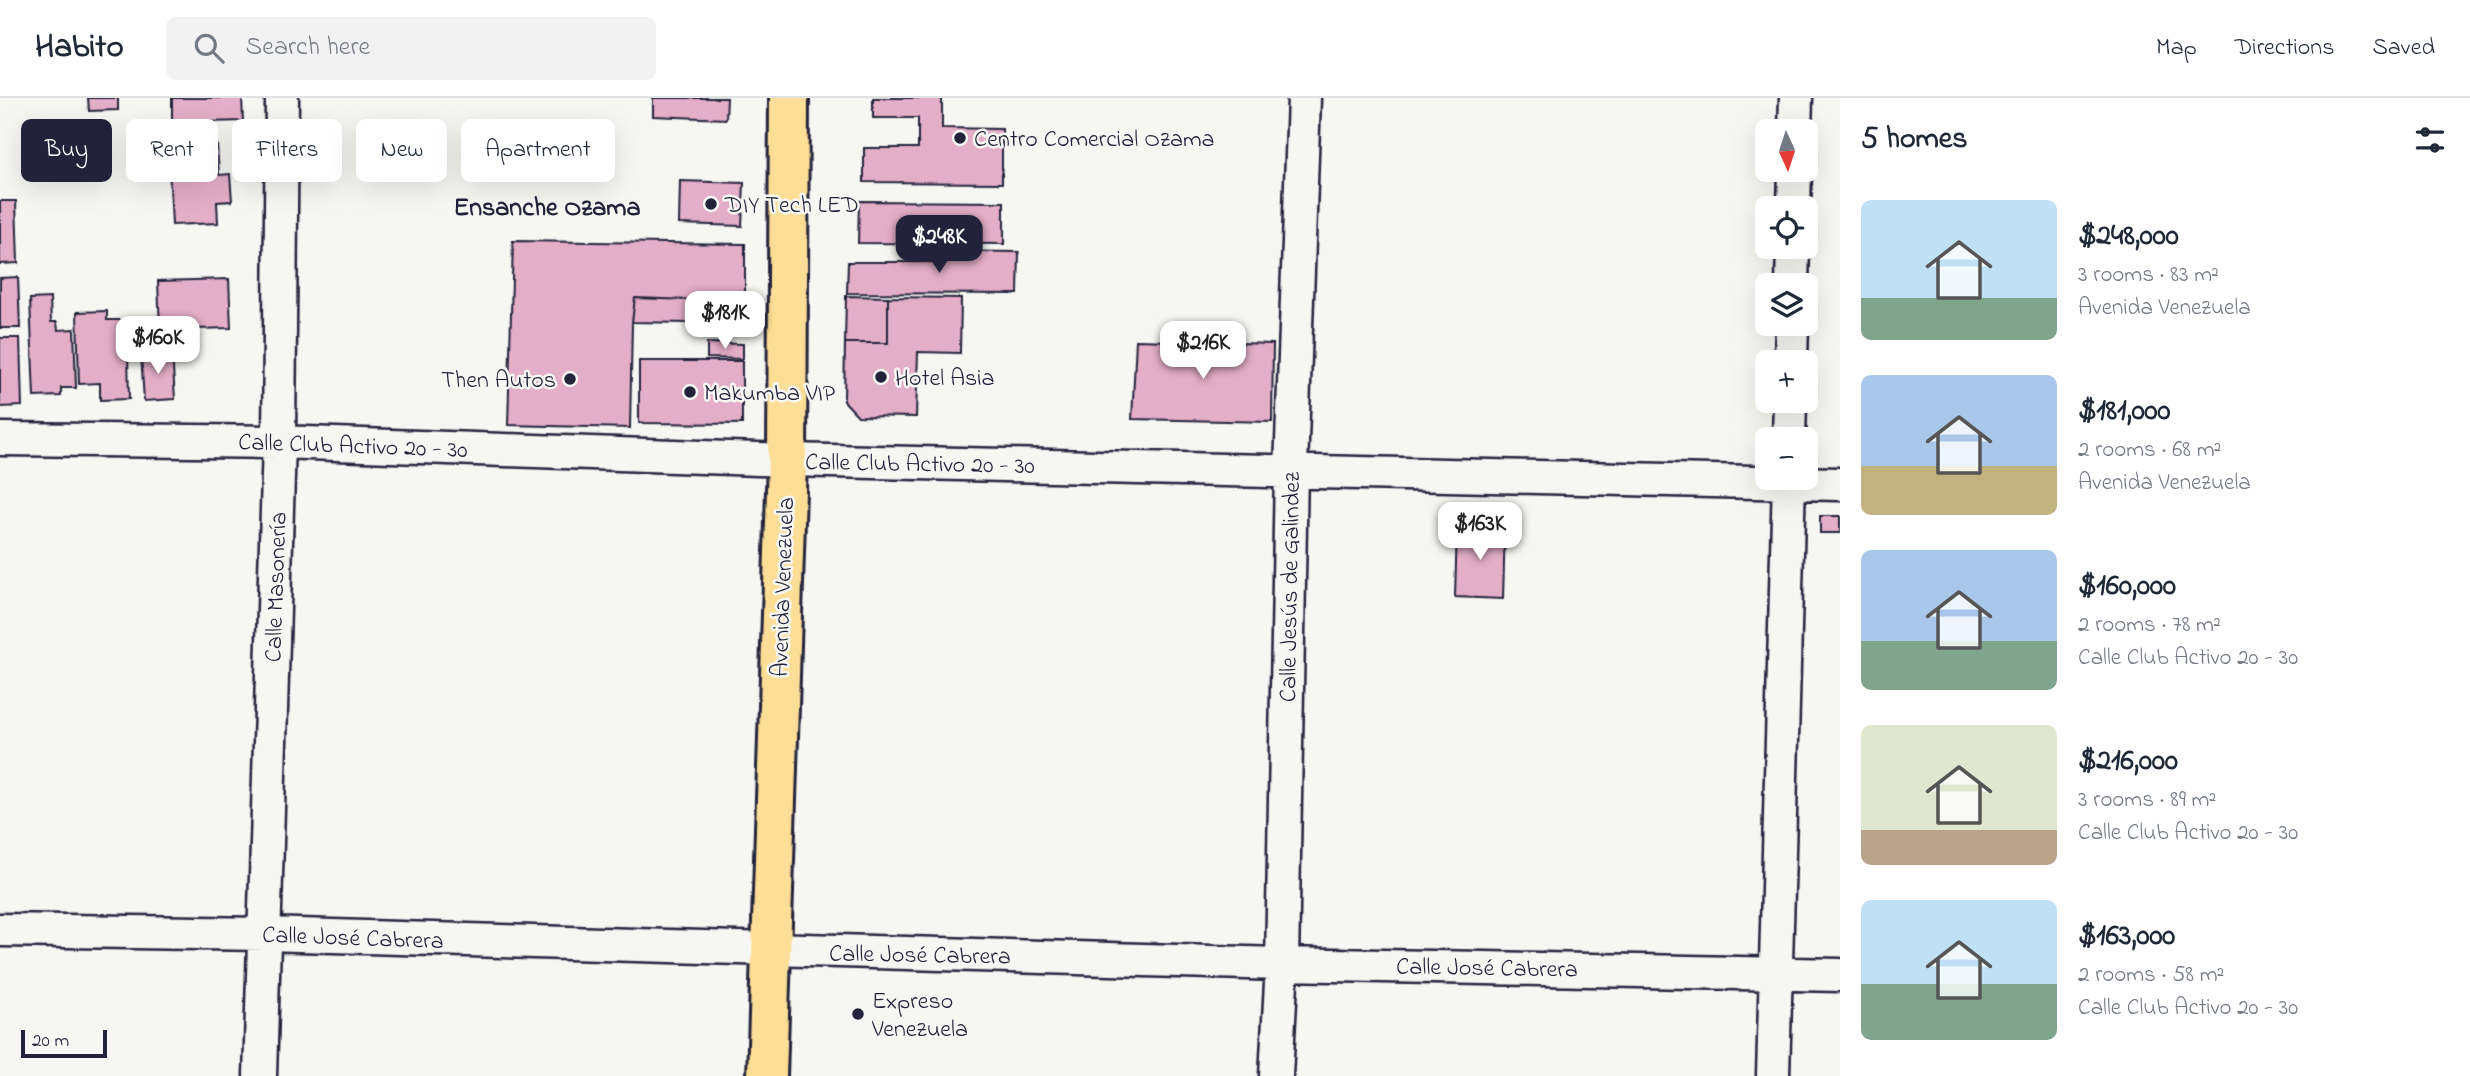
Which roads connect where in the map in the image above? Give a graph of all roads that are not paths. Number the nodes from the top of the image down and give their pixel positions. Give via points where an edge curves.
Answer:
1 (282, 98) edge
2 (789, 98) edge
3 (1304, 98) edge
4 (1796, 98) edge
5 (1796, 119) edge
6 (0, 439) edge
7 (279, 442) junction
8 (787, 460) junction
9 (1291, 470) junction
10 (1755, 479) edge
11 (1818, 482) edge
12 (1840, 484) edge
13 (1788, 490) edge
14 (0, 930) edge
15 (265, 934) junction
16 (770, 951) junction
17 (1282, 964) junction
18 (1775, 972) junction
19 (1840, 975) edge
20 (260, 1076) edge
21 (767, 1076) edge
22 (1276, 1076) edge
23 (1773, 1076) edge

1 - 7 street, Calle Masonería
2 - 8 main road, Avenida Venezuela
3 - 9 street, Calle Jesús de Galindez
4 - 5 street
6 - 7 street, Calle Club Activo 20 - 30
7 - 8 street, Calle Club Activo 20 - 30
7 - 15 street, Calle Masonería
8 - 9 street, Calle Club Activo 20 - 30
8 - 16 main road, Avenida Venezuela
9 - 10 street, Calle Club Activo 20 - 30
9 - 17 street, Calle Jesús de Galindez
11 - 12 street, Calle Club Activo 20 - 30
13 - 18 street
14 - 15 street, Calle José Cabrera
15 - 16 street, Calle José Cabrera
15 - 20 street, Calle Masonería
16 - 17 street, Calle José Cabrera
16 - 21 main road, Avenida Venezuela
17 - 18 street, Calle José Cabrera
17 - 22 street, Calle Jesús de Galindez
18 - 19 street, Calle José Cabrera
18 - 23 street

